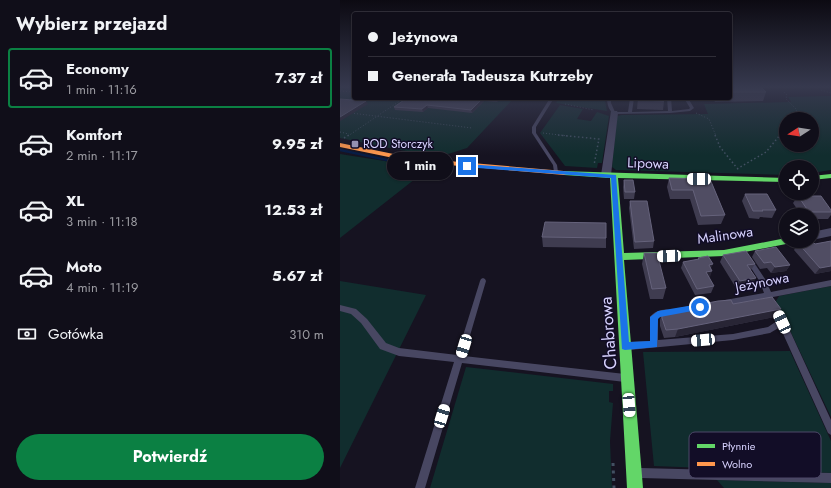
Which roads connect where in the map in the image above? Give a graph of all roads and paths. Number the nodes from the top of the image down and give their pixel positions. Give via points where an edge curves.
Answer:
1 (386, 110) edge
2 (545, 110) edge
3 (612, 110) edge
4 (690, 110) joint
5 (630, 112) joint
6 (670, 112) joint
7 (347, 113) edge
8 (614, 113) junction
9 (376, 116) junction
10 (472, 128) dead end
11 (340, 132) edge
12 (543, 133) dead end
13 (349, 134) junction
14 (779, 136) edge
15 (341, 142) edge
16 (593, 168) dead end
17 (737, 168) junction
18 (556, 172) junction
19 (608, 176) junction
20 (831, 176) edge
21 (819, 177) edge
22 (736, 180) junction
23 (779, 180) edge
24 (831, 232) edge
25 (819, 235) edge
26 (779, 242) edge
27 (741, 250) junction
28 (619, 257) junction
29 (484, 281) dead end
30 (831, 283) edge
31 (769, 295) junction
32 (718, 304) edge
33 (340, 308) edge
34 (673, 311) edge
35 (782, 322) junction
36 (654, 344) junction
37 (625, 346) junction
38 (460, 359) junction
39 (627, 378) junction
40 (831, 430) edge
41 (634, 473) junction
42 (689, 474) edge
43 (821, 478) edge
44 (831, 478) edge
45 (420, 488) edge
46 (635, 488) edge

1 - 9 path
2 - 18 lane via 534,127 534,133 555,165
3 - 8 lane
4 - 6 lane
4 - 17 path via 709,119 720,147
5 - 6 lane
5 - 8 lane
7 - 9 path
8 - 19 street
9 - 10 path
9 - 13 path
11 - 13 path
12 - 16 path via 599,139
13 - 15 path
14 - 17 path via 766,152
15 - 18 street, Lipowa via 424,162
17 - 22 path
18 - 19 street, Lipowa
19 - 22 street, Lipowa
19 - 28 street, Chabrowa
20 - 21 street
22 - 23 street, Lipowa
24 - 25 street
26 - 27 street, Malinowa
27 - 28 street, Malinowa via 695,255
27 - 31 lane via 763,281
28 - 37 street, Chabrowa
29 - 38 lane
30 - 31 lane, Jeżynowa
31 - 32 lane, Jeżynowa
31 - 35 lane
33 - 38 lane via 353,311 383,346 398,352
34 - 36 lane via 654,317
35 - 36 lane via 770,330 733,337
35 - 40 lane
36 - 37 lane
37 - 39 street, Chabrowa
38 - 39 lane
38 - 45 lane
39 - 41 street, Chabrowa
41 - 42 lane
41 - 46 street, Chabrowa
43 - 44 lane

